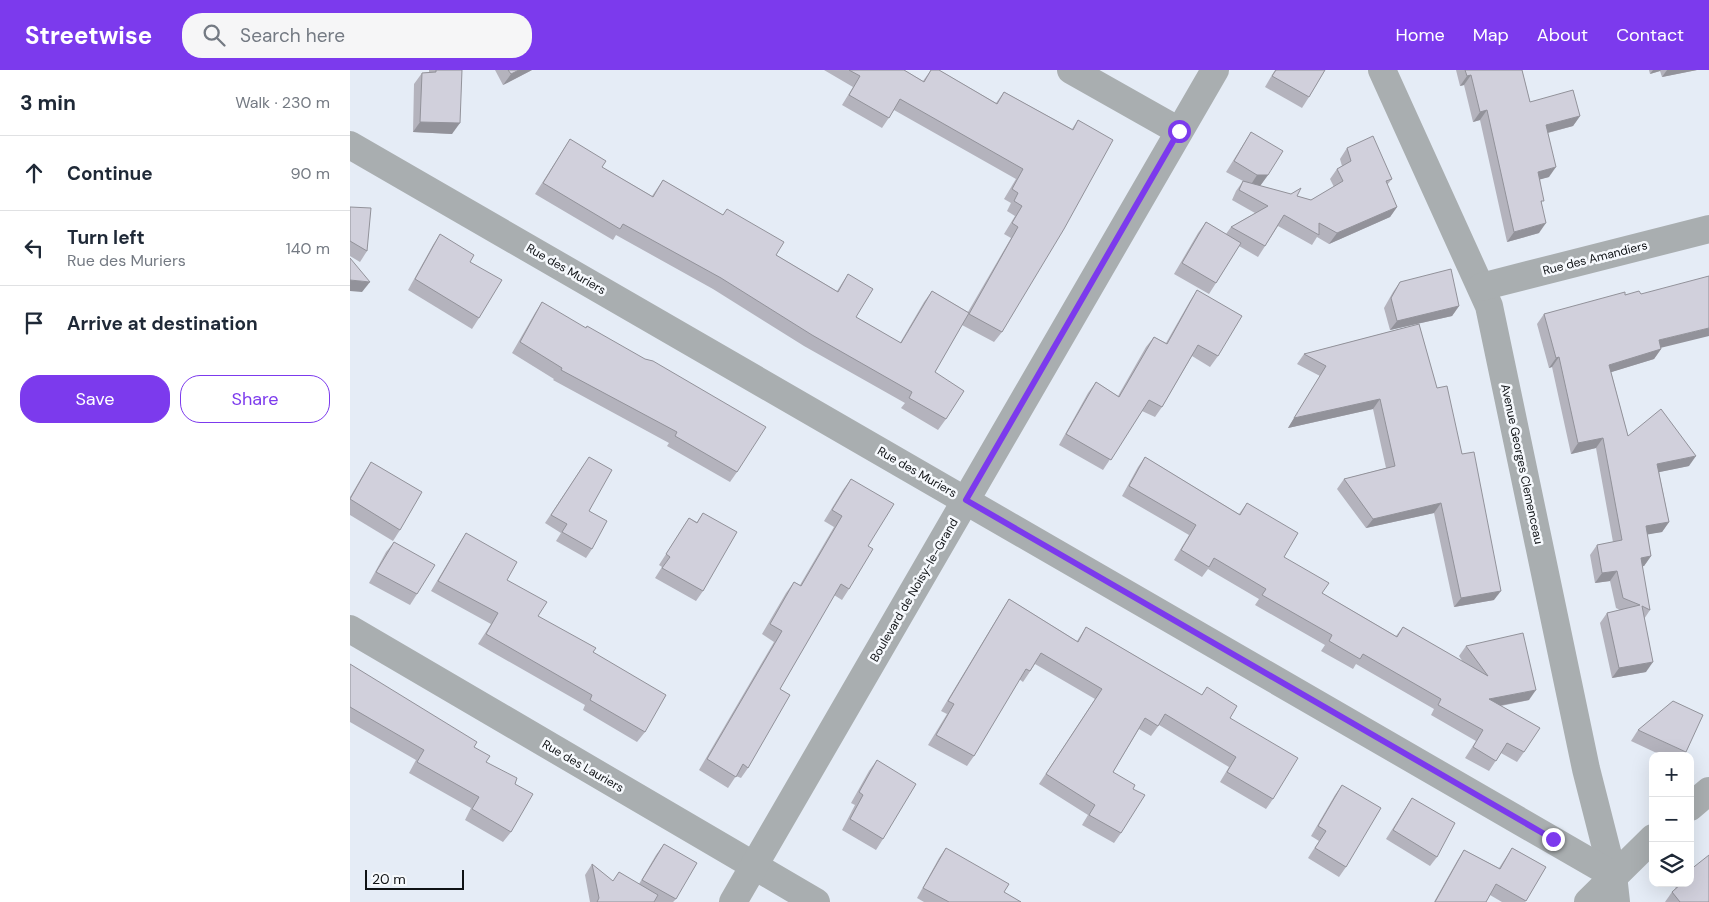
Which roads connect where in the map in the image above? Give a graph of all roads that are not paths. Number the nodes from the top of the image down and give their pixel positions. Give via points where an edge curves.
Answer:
1 (1071, 70) edge
2 (1215, 70) edge
3 (1382, 70) edge
4 (1179, 131) junction
5 (350, 144) edge
6 (1709, 229) edge
7 (1481, 287) junction
8 (966, 500) junction
9 (350, 629) edge
10 (1709, 791) edge
11 (1694, 803) edge
12 (1649, 842) edge
13 (754, 866) junction
14 (1613, 875) junction
15 (733, 902) edge
16 (816, 902) edge
17 (1588, 902) edge
18 (1616, 902) edge

1 - 4 street
2 - 4 street, Boulevard de Noisy-le-Grand
3 - 7 street, Avenue Georges Clemenceau
4 - 8 street, Boulevard de Noisy-le-Grand
5 - 8 street, Rue des Muriers
6 - 7 street, Rue des Amandiers
7 - 14 street, Avenue Georges Clemenceau via 1489,306 1586,769
8 - 13 street, Boulevard de Noisy-le-Grand
8 - 14 street, Rue des Muriers
9 - 13 street, Rue des Lauriers
10 - 11 street
12 - 14 street
13 - 15 street, Boulevard de Noisy-le-Grand
13 - 16 street, Rue des Lauriers
14 - 17 street
14 - 18 street, Avenue Georges Clemenceau

